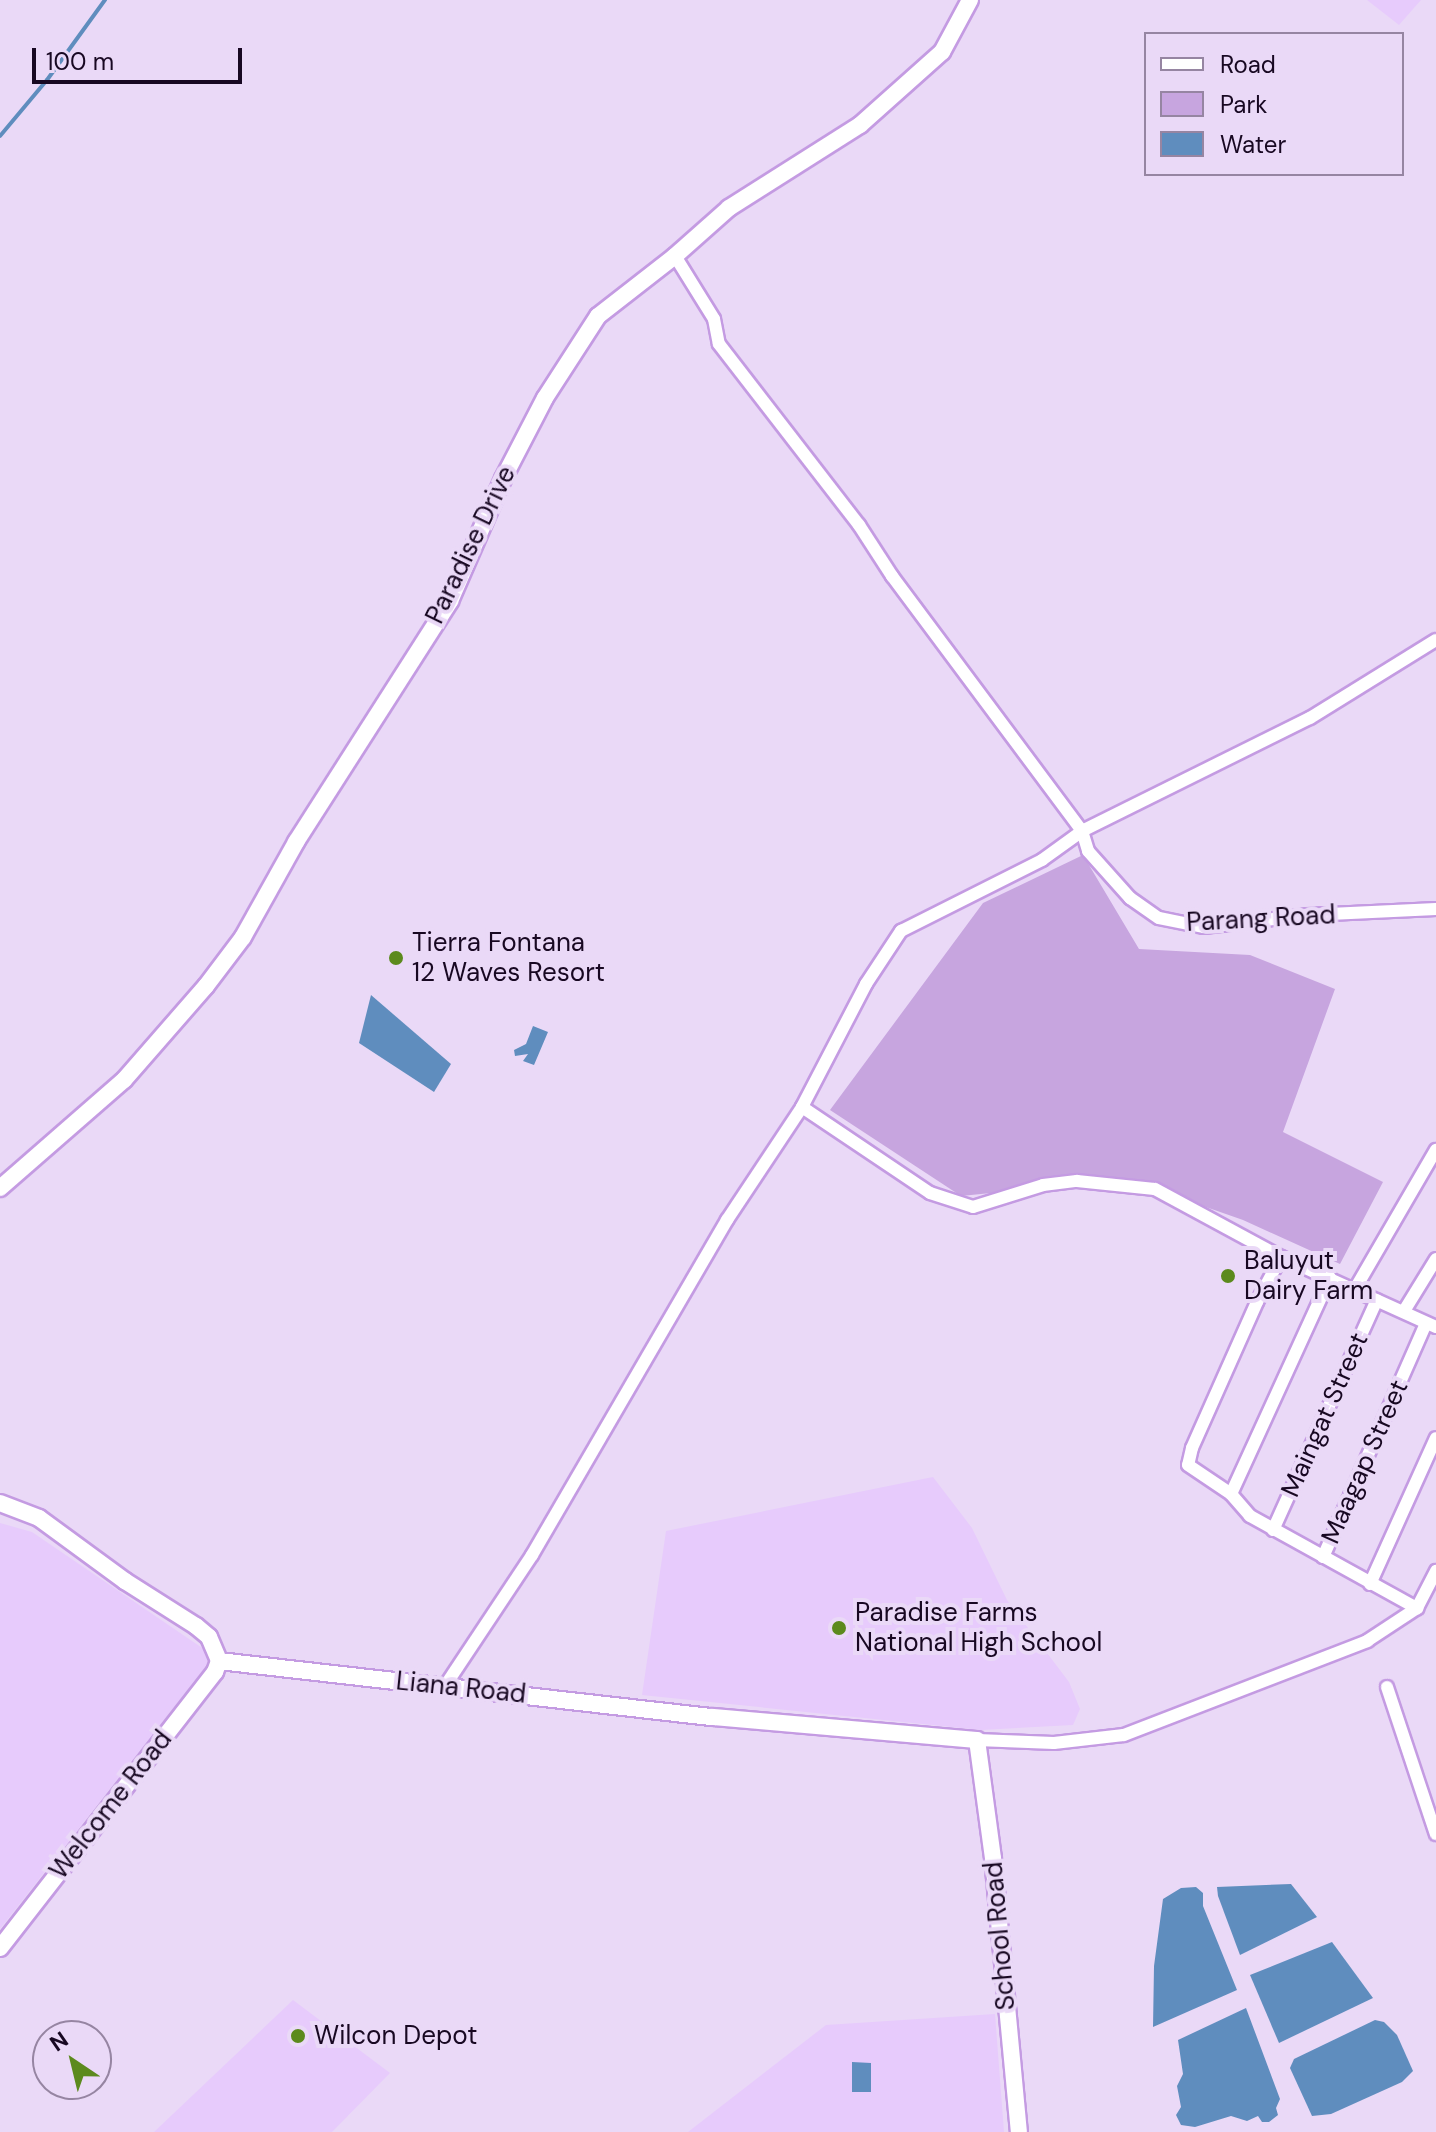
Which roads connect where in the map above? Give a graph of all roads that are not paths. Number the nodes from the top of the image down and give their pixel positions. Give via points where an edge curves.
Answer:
1 (970, 0) edge
2 (675, 256) junction
3 (1436, 640) edge
4 (1082, 831) junction
5 (1436, 909) edge
6 (802, 1107) junction
7 (1436, 1150) edge
8 (0, 1188) edge
9 (1281, 1257) junction
10 (1436, 1259) edge
11 (1330, 1278) junction
12 (1355, 1289) junction
13 (1377, 1300) junction
14 (1404, 1311) junction
15 (1431, 1326) edge
16 (1436, 1438) edge
17 (1231, 1494) junction
18 (0, 1503) edge
19 (1273, 1530) junction
20 (1323, 1557) junction
21 (1436, 1571) edge
22 (1370, 1584) junction
23 (1417, 1608) junction
24 (219, 1661) junction
25 (445, 1686) junction
26 (1387, 1687) dead end
27 (977, 1740) junction
28 (1435, 1830) edge
29 (0, 1948) edge
30 (1019, 2132) edge

1 - 2 street, Paradise Drive via 933,62 860,125 729,208
2 - 4 street, Parang Road via 714,319 719,344 859,525
2 - 8 street, Paradise Drive via 598,316 545,398 450,601 296,842 243,937 124,1080
3 - 4 street via 1310,718
4 - 5 street, Parang Road via 1088,851 1130,898 1173,923 1204,927
4 - 6 street via 1042,860 901,931 866,984
6 - 9 street via 930,1193 959,1203 973,1207 1043,1185 1077,1181 1155,1189
6 - 25 street via 727,1220 532,1555
7 - 12 street
9 - 11 street
9 - 17 street via 1192,1448 1189,1467
10 - 14 street
11 - 12 street
11 - 17 street
12 - 13 street
13 - 14 street
13 - 19 street, Maingat Street
14 - 15 street
15 - 20 street, Maagap Street
16 - 22 street
17 - 19 street via 1242,1510
18 - 24 street via 39,1518 196,1626 209,1637
19 - 20 street
20 - 22 street
21 - 23 street
22 - 23 street
23 - 27 street via 1367,1641 1124,1735 1054,1743
24 - 25 street, Liana Road
24 - 29 street, Welcome Road
25 - 27 street, Liana Road
26 - 28 street
27 - 30 street, School Road

